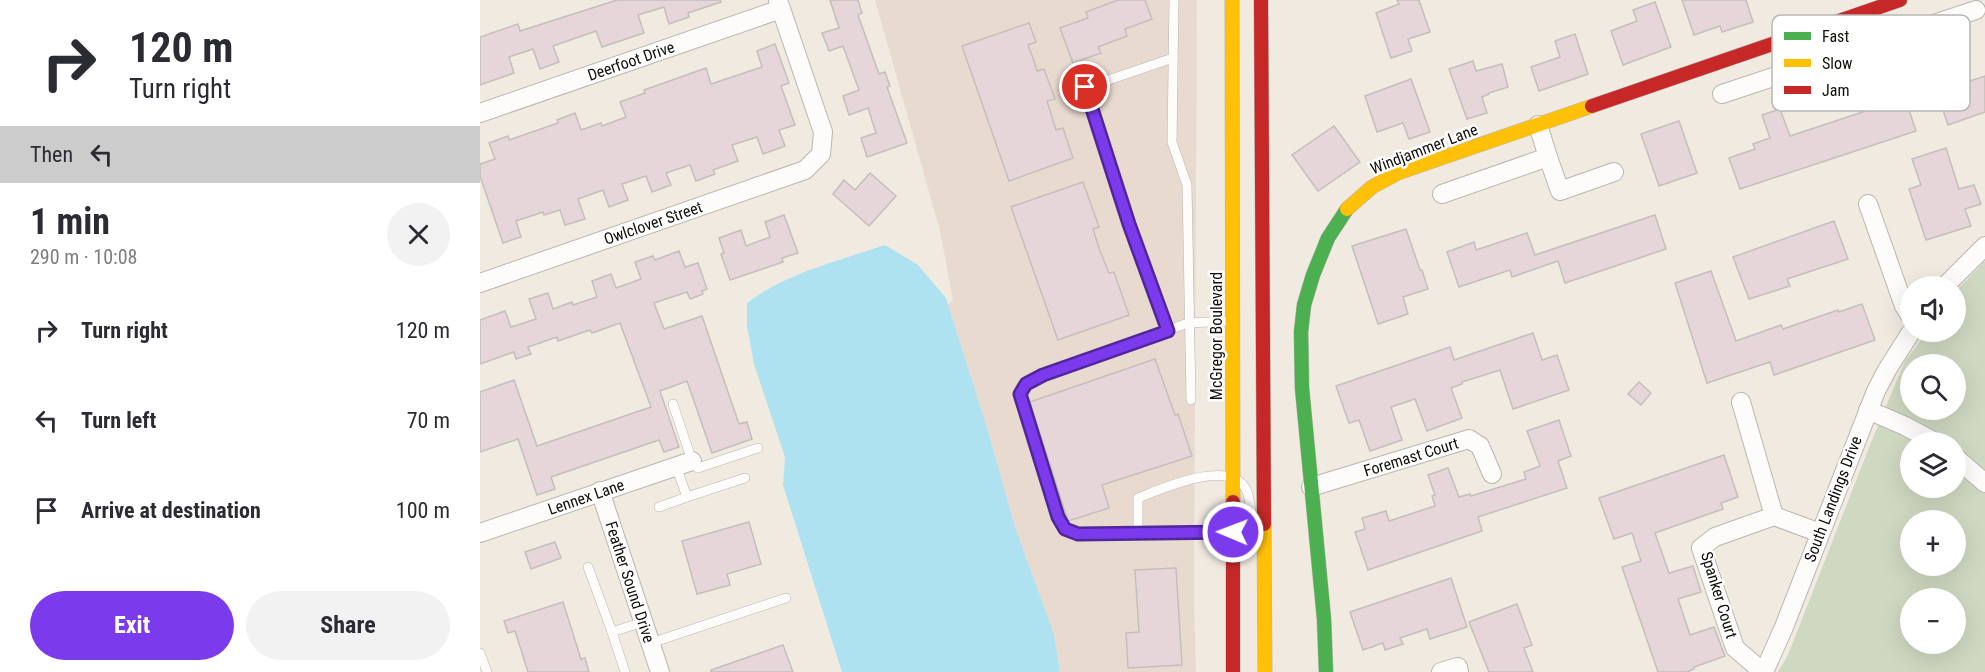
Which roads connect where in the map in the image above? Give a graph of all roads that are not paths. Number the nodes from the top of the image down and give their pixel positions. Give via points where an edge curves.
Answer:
1 (1174, 0) edge
2 (1232, 0) edge
3 (1261, 0) edge
4 (1900, 0) edge
5 (779, 5) edge
6 (1976, 10) dead end
7 (1856, 15) edge
8 (1961, 15) edge
9 (1772, 43) edge
10 (1173, 58) junction
11 (1772, 77) edge
12 (1722, 94) dead end
13 (480, 113) edge
14 (1538, 125) junction
15 (1548, 157) junction
16 (1614, 172) dead end
17 (1442, 194) dead end
18 (1868, 204) dead end
19 (1985, 246) edge
20 (1956, 276) edge
21 (480, 283) edge
22 (1900, 295) edge
23 (1232, 321) junction
24 (1188, 323) junction
25 (1168, 331) junction
26 (1905, 342) edge
27 (1191, 400) dead end
28 (1741, 402) dead end
29 (673, 404) dead end
30 (1868, 410) junction
31 (1916, 432) edge
32 (758, 448) dead end
33 (684, 464) junction
34 (1966, 467) edge
35 (1492, 474) dead end
36 (745, 478) dead end
37 (1234, 478) junction
38 (1985, 483) edge
39 (1311, 487) junction
40 (600, 491) junction
41 (687, 497) junction
42 (658, 507) dead end
43 (1774, 516) junction
44 (1233, 532) junction
45 (480, 533) edge
46 (1138, 533) junction
47 (1820, 533) junction
48 (1265, 540) junction
49 (588, 567) dead end
50 (786, 598) dead end
51 (643, 622) junction
52 (612, 632) junction
53 (651, 643) junction
54 (480, 653) edge
55 (487, 672) edge
56 (625, 672) edge
57 (660, 672) edge
58 (1233, 672) edge
59 (1265, 672) edge
60 (1326, 672) edge
61 (1441, 672) edge
62 (1459, 672) edge
63 (1763, 672) edge

1 - 10 lane
2 - 23 main road, McGregor Boulevard
3 - 48 main road
4 - 7 main road, Windjammer Lane
5 - 13 street, Deerfoot Drive
5 - 21 street, Owlclover Street via 823,132 820,154 806,170
6 - 8 street
9 - 14 main road, Windjammer Lane
10 - 24 lane via 1172,142 1187,185
10 - 25 lane via 1085,87
11 - 12 street
14 - 15 street
14 - 39 main road, Windjammer Lane via 1381,180 1364,191 1335,223 1312,274 1303,315 1301,376
15 - 16 street via 1560,191
15 - 17 street
18 - 22 street
19 - 20 street
23 - 24 lane
23 - 37 main road, McGregor Boulevard
24 - 25 lane
24 - 27 lane
25 - 46 lane via 1043,375 1026,384 1020,394 1065,529 1078,534
26 - 30 street, South Landings Drive
28 - 43 street
29 - 33 lane
30 - 31 street
30 - 47 street, South Landings Drive
32 - 33 lane via 698,468
33 - 40 street, Lennex Lane
33 - 41 lane
34 - 38 street
35 - 39 street, Foremast Court via 1480,446 1469,439
36 - 41 lane
37 - 44 main road, McGregor Boulevard
37 - 46 lane via 1187,479 1138,498
37 - 48 lane via 1245,487 1251,518
39 - 60 main road, Windjammer Lane
40 - 45 street, Lennex Lane
40 - 51 street, Feather Sound Drive
41 - 42 lane
43 - 47 street
43 - 63 street, Spanker Court via 1715,537 1701,548 1735,648
44 - 46 lane
44 - 58 main road, McGregor Boulevard
47 - 63 street, South Landings Drive
48 - 59 main road
49 - 52 lane
50 - 53 lane
51 - 52 lane
51 - 53 street, Feather Sound Drive
52 - 56 lane
53 - 57 street, Feather Sound Drive
54 - 55 lane
61 - 62 street via 1458,667

